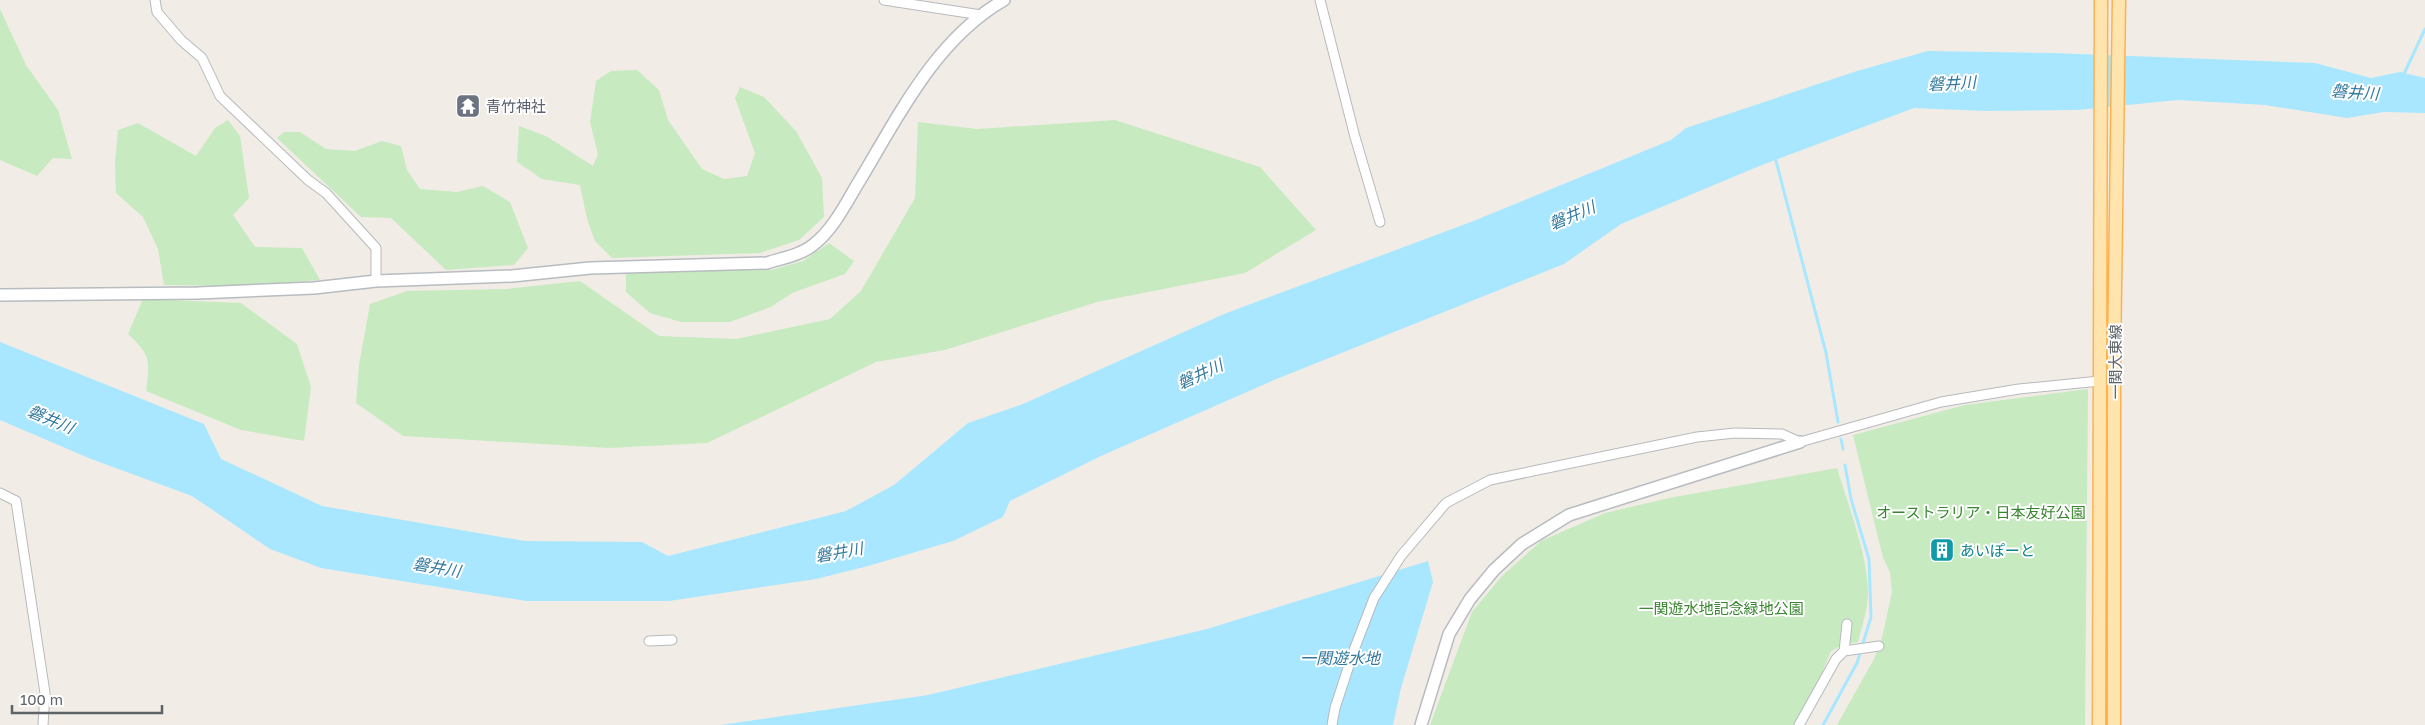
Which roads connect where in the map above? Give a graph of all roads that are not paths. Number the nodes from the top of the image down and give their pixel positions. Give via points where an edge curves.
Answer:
1 (155, 0) edge
2 (884, 0) edge
3 (1004, 0) edge
4 (1320, 0) edge
5 (2101, 0) edge
6 (2119, 0) edge
7 (980, 15) junction
8 (1380, 222) dead end
9 (376, 282) junction
10 (0, 295) edge
11 (2100, 381) junction
12 (1800, 442) junction
13 (0, 493) edge
14 (1846, 624) dead end
15 (672, 640) dead end
16 (649, 641) dead end
17 (1879, 646) dead end
18 (1844, 651) junction
19 (43, 725) edge
20 (1332, 725) edge
21 (1421, 725) edge
22 (1798, 725) edge
23 (2099, 725) edge
24 (2114, 725) edge

1 - 9 street via 157,12 202,58 220,96 308,180 326,193 376,248
2 - 7 street
3 - 7 street
4 - 8 street
5 - 11 main road, 一関大東線
6 - 24 main road, 一関大東線 via 2114,359
7 - 9 street via 944,51 911,96 834,221 814,245 793,255 767,263 590,268 512,276
9 - 10 street via 217,292
11 - 12 street via 2019,389 1941,402
11 - 23 main road, 一関大東線
12 - 20 street via 1782,434 1735,433 1697,437 1490,480 1446,503 1401,556 1374,598 1354,650
12 - 21 street via 1569,514 1522,544 1494,570 1449,634
13 - 19 street via 16,501 45,693
14 - 18 street
15 - 16 street
17 - 18 street
18 - 22 street via 1836,659

